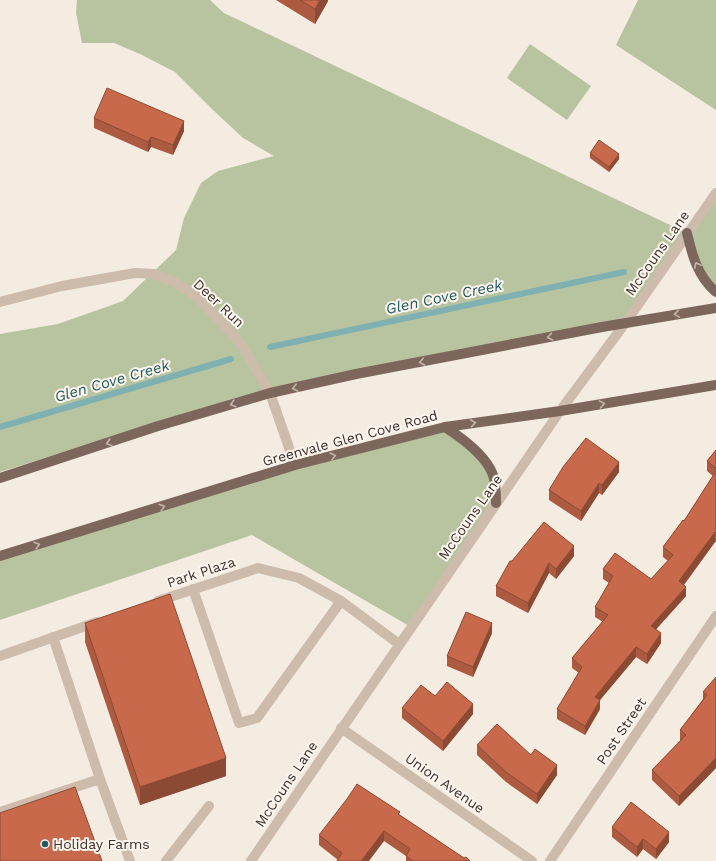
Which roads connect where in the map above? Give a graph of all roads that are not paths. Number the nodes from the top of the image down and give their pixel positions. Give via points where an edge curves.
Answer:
1 (716, 193) edge
2 (687, 233) junction
3 (716, 292) edge
4 (0, 302) edge
5 (716, 308) edge
6 (626, 322) junction
7 (716, 385) edge
8 (270, 393) junction
9 (560, 411) junction
10 (445, 427) junction
11 (296, 465) junction
12 (0, 478) edge
13 (496, 503) junction
14 (0, 556) edge
15 (193, 589) junction
16 (341, 601) junction
17 (150, 604) edge
18 (716, 616) edge
19 (105, 620) edge
20 (53, 638) junction
21 (399, 644) junction
22 (0, 656) edge
23 (341, 728) junction
24 (100, 779) junction
25 (209, 806) dead end
26 (0, 812) edge
27 (130, 861) edge
28 (166, 861) edge
29 (251, 861) edge
30 (532, 861) edge
31 (550, 861) edge

1 - 2 street, McCouns Lane
3 -> 2 main road via 695,264
2 - 6 street, McCouns Lane
4 - 8 street, Deer Run via 62,286 135,273 154,274 174,282 200,300 237,339
5 -> 6 main road
6 -> 8 main road
6 - 9 street, McCouns Lane
9 -> 7 main road, Greenvale Glen Cove Road
8 - 11 street, Deer Run
8 -> 12 main road via 158,426
10 -> 9 main road, Greenvale Glen Cove Road
9 - 13 street, McCouns Lane
11 -> 10 main road, Greenvale Glen Cove Road
10 - 13 main road via 463,439 486,463 493,475
14 -> 11 main road, Greenvale Glen Cove Road
13 - 21 street, McCouns Lane
15 - 16 street, Park Plaza via 258,568 299,578
15 - 16 street via 239,723 257,718
15 - 17 street, Park Plaza
16 - 21 street, Park Plaza
18 - 31 street, Post Street
19 - 20 street
20 - 22 street
20 - 24 street
21 - 23 street, McCouns Lane
23 - 29 street, McCouns Lane
23 - 30 street, Union Avenue
24 - 26 street
24 - 27 street
25 - 28 street

